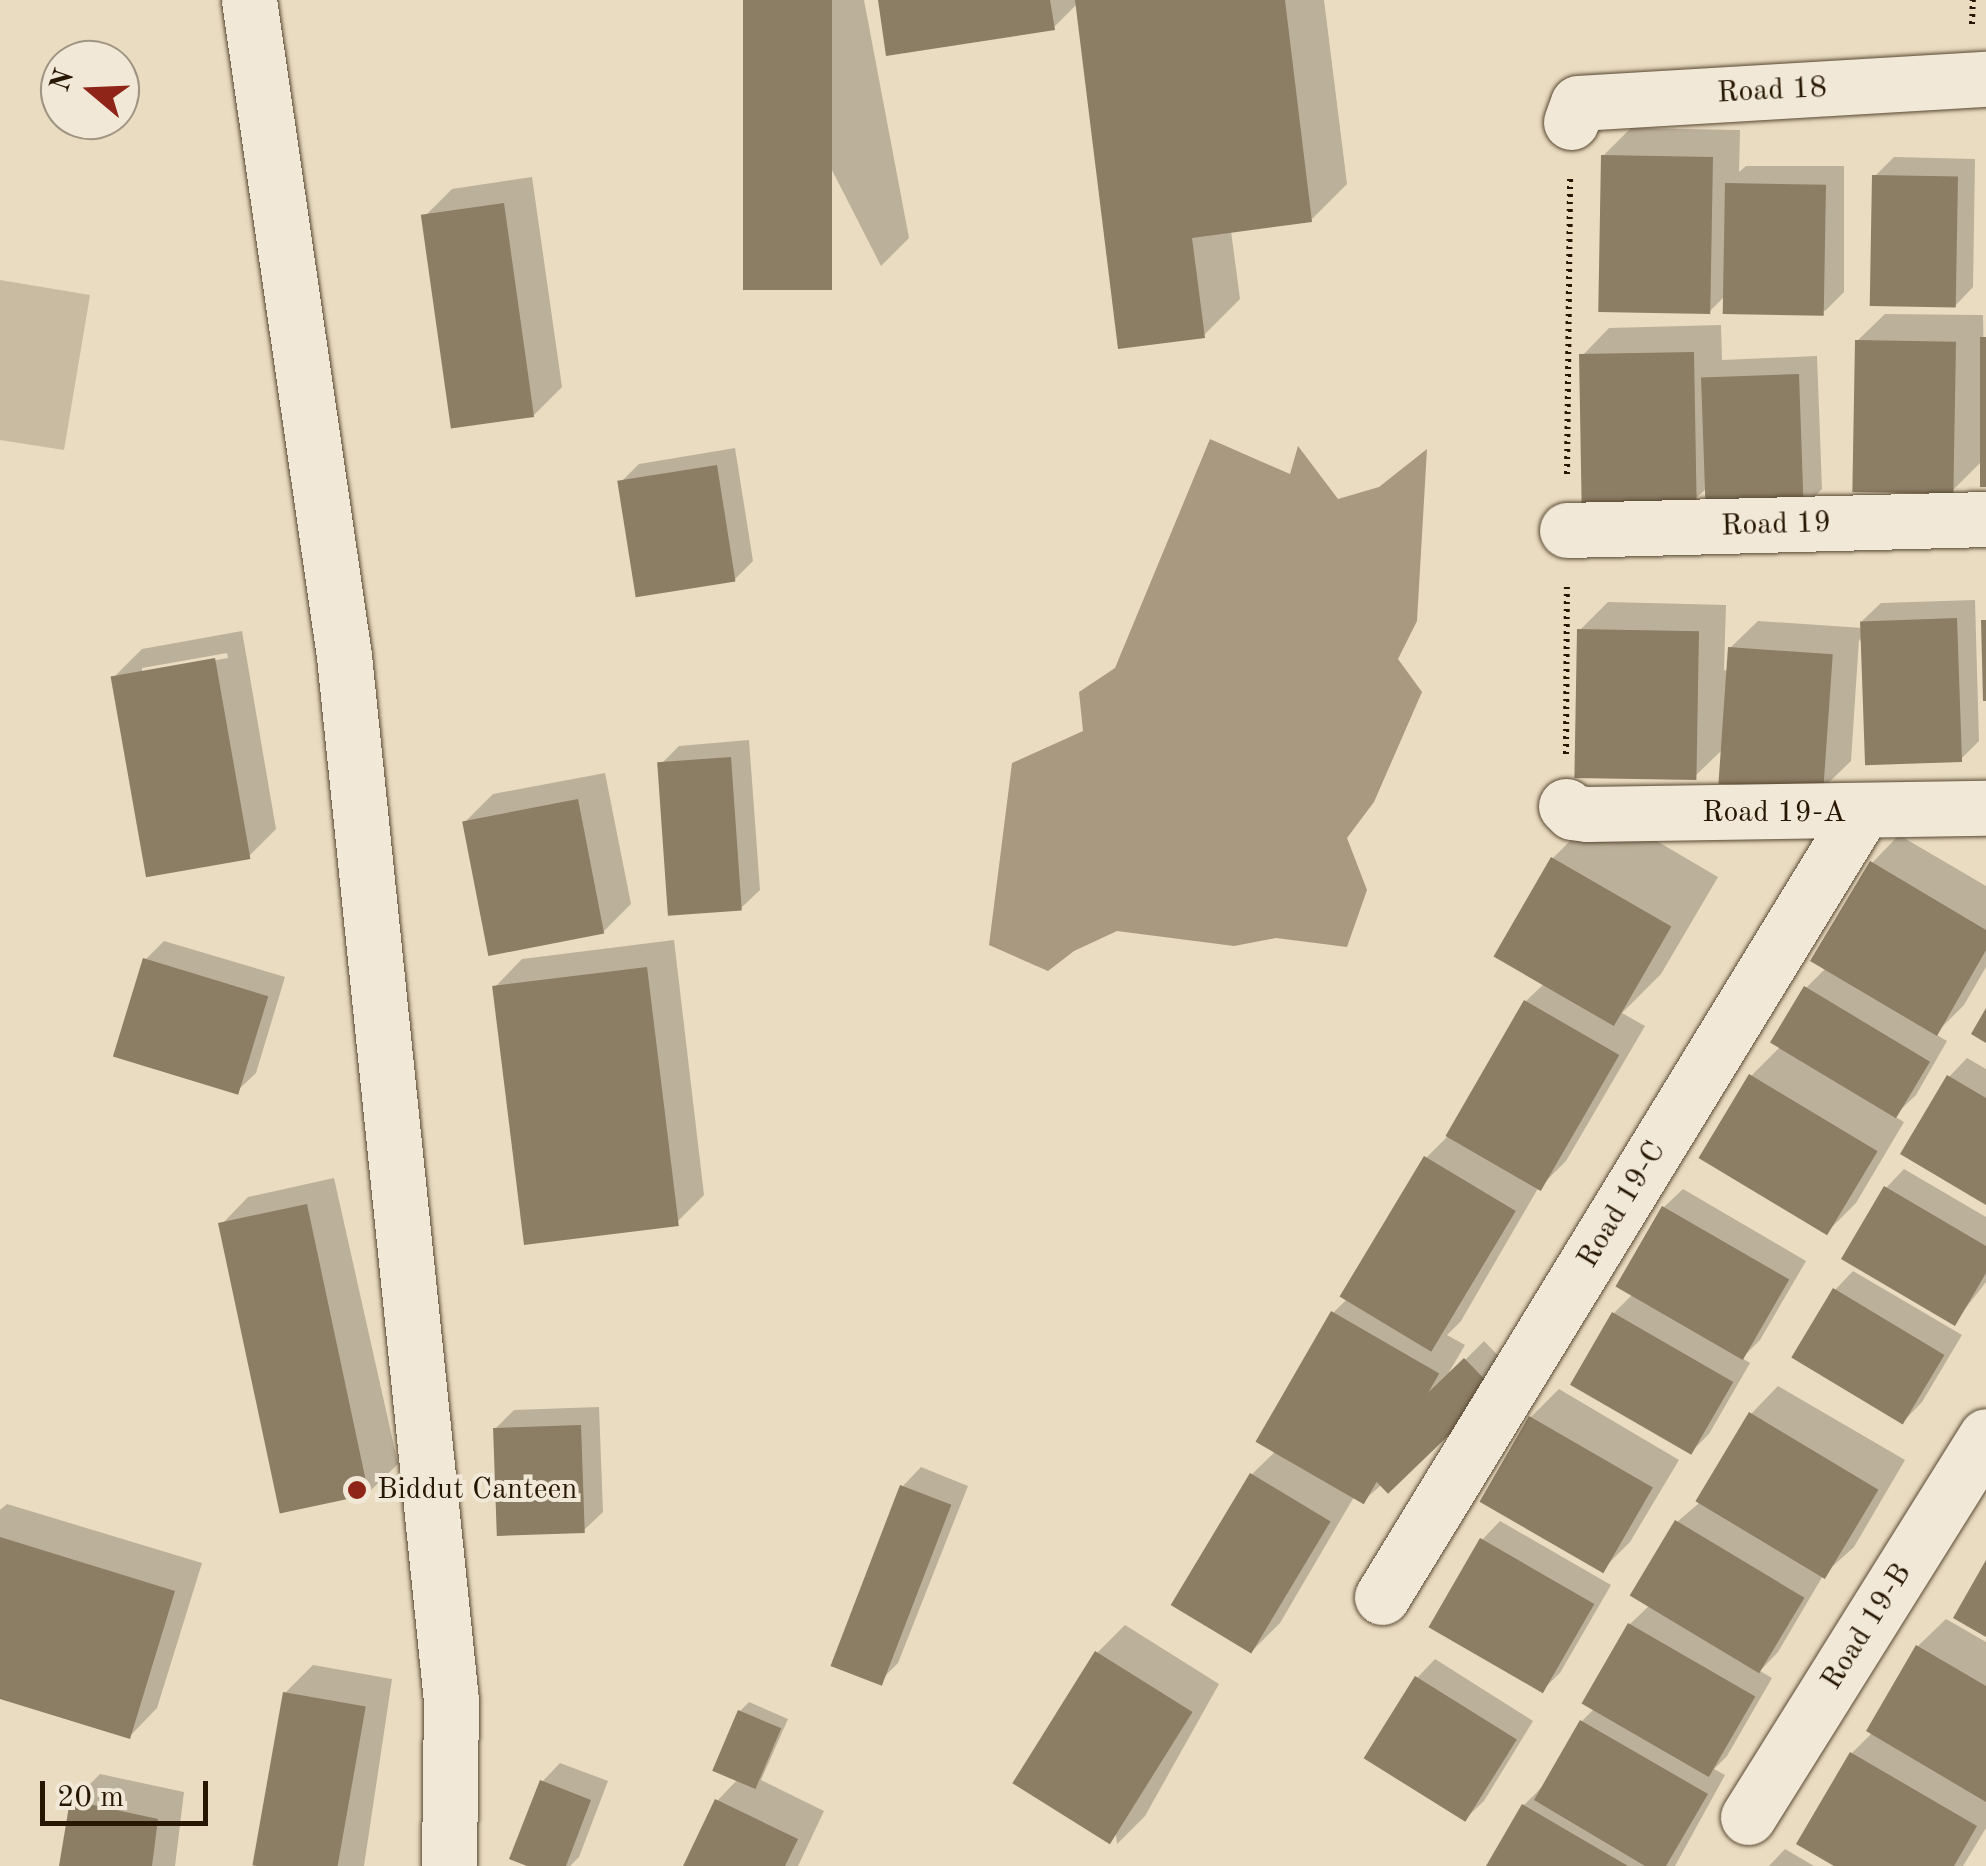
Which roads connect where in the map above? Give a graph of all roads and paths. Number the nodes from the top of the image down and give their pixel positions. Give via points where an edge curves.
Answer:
1 (250, 0) edge
2 (1986, 79) edge
3 (1570, 122) joint
4 (1986, 519) edge
5 (1567, 530) junction
6 (1566, 806) joint
7 (1986, 808) edge
8 (1862, 812) junction
9 (1986, 1436) edge
10 (1382, 1597) dead end
11 (1748, 1817) dead end
12 (448, 1866) edge

1 - 12 street via 344,656 451,1700
2 - 3 street, Road 18 via 1578,103
3 - 5 path
4 - 5 street, Road 19
5 - 6 path
6 - 8 street, Road 19-A via 1588,814
7 - 8 street, Road 19-A
8 - 10 street, Road 19-C
9 - 11 street, Road 19-B

